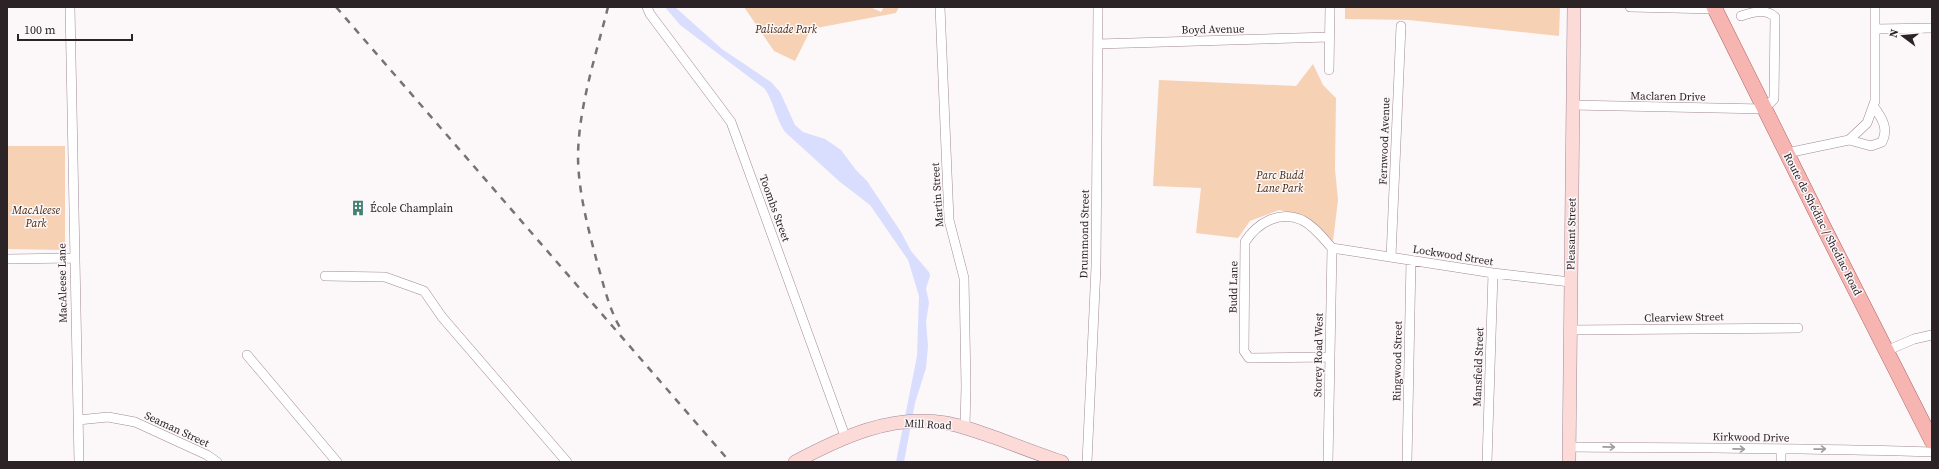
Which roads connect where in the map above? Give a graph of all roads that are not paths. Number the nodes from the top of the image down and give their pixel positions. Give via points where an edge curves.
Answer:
1 (70, 7) edge
2 (647, 7) edge
3 (940, 7) edge
4 (1098, 7) edge
5 (1330, 7) edge
6 (1574, 7) edge
7 (1630, 7) edge
8 (1876, 7) edge
9 (1715, 8) edge
10 (1741, 16) dead end
11 (1401, 26) dead end
12 (1932, 28) edge
13 (1876, 29) junction
14 (1329, 37) junction
15 (1098, 44) junction
16 (1329, 70) dead end
17 (1572, 105) junction
18 (1874, 107) junction
19 (1764, 109) junction
20 (1849, 140) junction
21 (1787, 153) junction
22 (1332, 248) junction
23 (1391, 257) junction
24 (73, 258) junction
25 (7, 259) edge
26 (1411, 260) junction
27 (1493, 274) junction
28 (326, 276) dead end
29 (1570, 282) junction
30 (1798, 328) dead end
31 (1570, 330) junction
32 (1932, 335) edge
33 (1886, 351) junction
34 (247, 355) dead end
35 (1329, 357) junction
36 (78, 420) junction
37 (965, 427) junction
38 (846, 436) junction
39 (1932, 441) edge
40 (1570, 447) junction
41 (1781, 450) junction
42 (1932, 452) edge
43 (79, 462) edge
44 (217, 462) edge
45 (337, 462) edge
46 (567, 462) edge
47 (795, 462) edge
48 (1062, 462) edge
49 (1087, 462) edge
50 (1328, 462) edge
51 (1407, 462) edge
52 (1487, 462) edge
53 (1569, 462) edge
54 (1781, 462) edge

1 - 24 street, MacAleese Lane
2 - 38 street, Toombs Street via 731,122
3 - 37 street, Martin Street via 949,220 964,278
4 - 15 street, Drummond Street
5 - 14 street
6 - 17 street, Pleasant Street
7 - 9 street
8 - 13 street
9 - 19 main road, Route de Shédiac / Shediac Road
10 - 19 street via 1758,11 1770,12 1775,17 1774,99
11 - 23 street, Fernwood Avenue
12 - 13 street
13 - 18 street
14 - 15 street, Boyd Avenue
14 - 16 street
15 - 49 street, Drummond Street via 1096,267
17 - 19 street, Maclaren Drive
17 - 29 street, Pleasant Street
18 - 20 street via 1867,123
18 - 20 street via 1886,132 1882,142 1871,146
19 - 21 main road, Route de Shédiac / Shediac Road
20 - 21 street
21 - 33 main road, Route de Shédiac / Shediac Road
22 - 23 street, Lockwood Street
22 - 35 street, Storey Road West
22 - 35 street, Budd Lane via 1317,230 1301,220 1284,217 1268,220 1253,230 1246,242 1244,351 1249,358
23 - 26 street, Lockwood Street
24 - 25 street
24 - 36 street, MacAleese Lane
26 - 27 street, Lockwood Street
26 - 51 street, Ringwood Street
27 - 29 street, Lockwood Street
27 - 52 street, Mansfield Street
28 - 46 street via 385,277 424,291 442,317
29 - 31 street, Pleasant Street
30 - 31 street, Clearview Street
31 - 40 street, Pleasant Street
32 - 33 street via 1914,339
33 - 39 main road, Route de Shédiac / Shediac Road
34 - 45 street
35 - 50 street, Storey Road West
36 - 43 street, MacAleese Lane
36 - 44 street, Seaman Street via 108,417 135,422
37 - 38 street, Mill Road via 933,422 892,423
37 - 48 street, Mill Road
38 - 47 street, Mill Road
40 -> 41 street, Kirkwood Drive
40 - 53 street, Pleasant Street
41 -> 42 street, Kirkwood Drive
41 - 54 street

